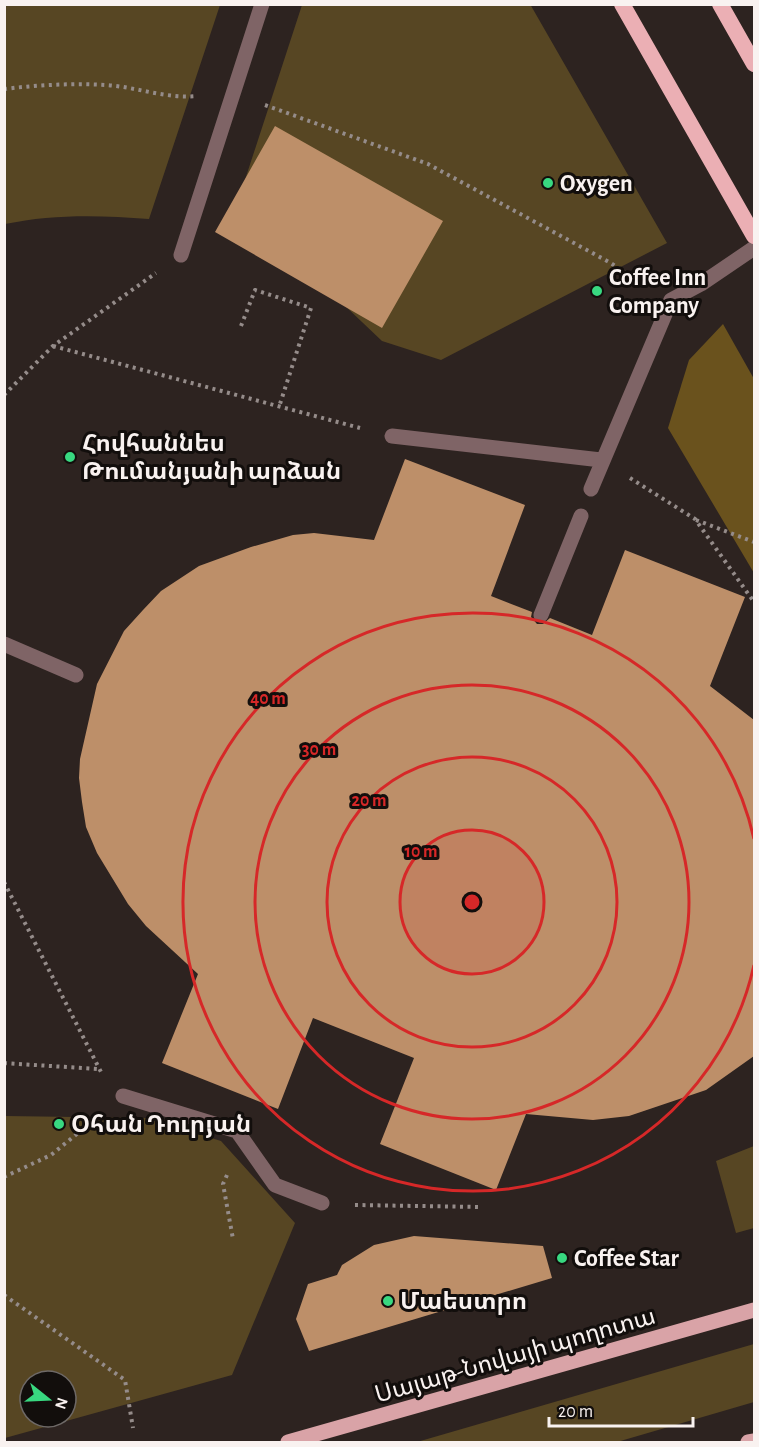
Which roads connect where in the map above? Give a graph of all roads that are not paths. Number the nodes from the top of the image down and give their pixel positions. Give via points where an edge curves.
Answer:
1 (262, 4) edge
2 (622, 4) edge
3 (720, 4) edge
4 (754, 64) edge
5 (754, 236) edge
6 (754, 248) edge
7 (181, 255) road end
8 (392, 436) road end
9 (602, 460) junction
10 (591, 489) dead end
11 (581, 516) dead end
12 (541, 615) dead end
13 (4, 644) edge
14 (76, 675) dead end
15 (123, 1096) road end
16 (322, 1203) dead end
17 (754, 1310) edge
18 (754, 1441) edge
19 (292, 1442) edge
20 (748, 1443) edge

1 - 7 street
2 - 5 highway
3 - 4 highway
6 - 9 street via 671,300
8 - 9 street
9 - 10 street
11 - 12 street
13 - 14 street
15 - 16 street via 237,1131 275,1185
17 - 19 main road, Սայաթ-Նովայի պողոտա
18 - 20 main road

